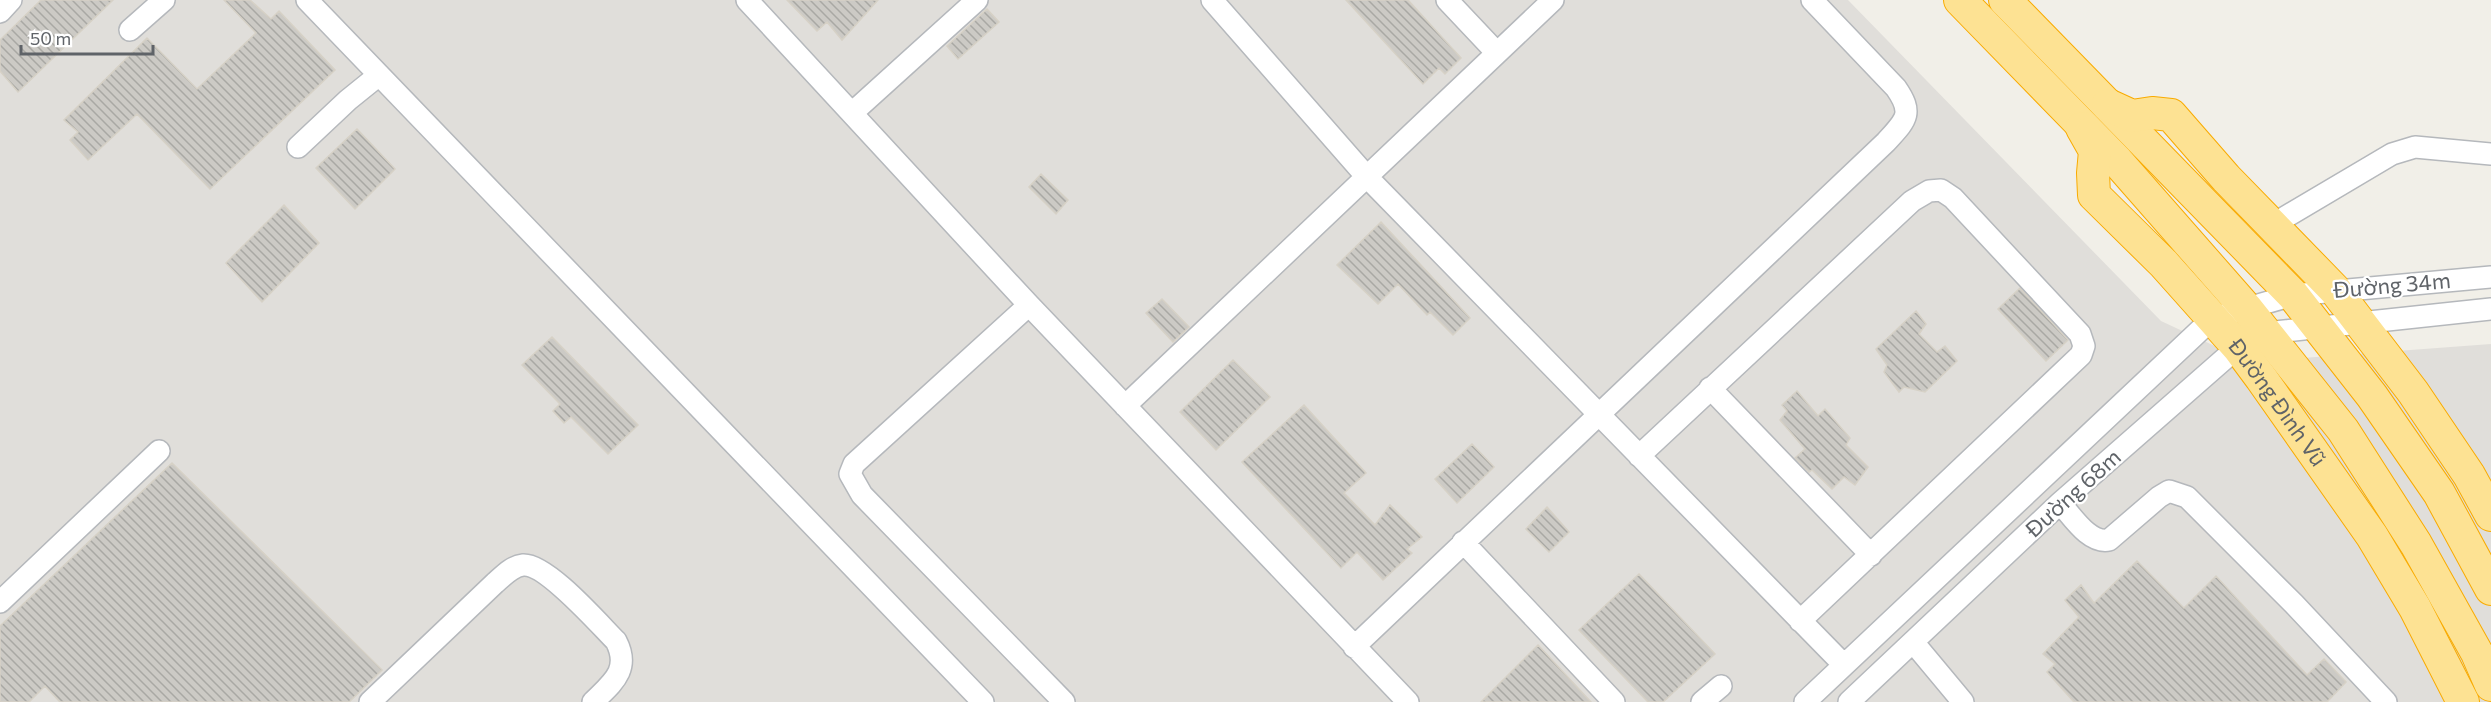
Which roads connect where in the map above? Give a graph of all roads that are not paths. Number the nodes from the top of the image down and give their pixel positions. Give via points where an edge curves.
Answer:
1 (11, 0) edge
2 (164, 0) edge
3 (307, 0) edge
4 (747, 0) edge
5 (977, 0) edge
6 (1212, 0) edge
7 (1447, 0) edge
8 (1553, 0) edge
9 (1812, 0) edge
10 (1960, 0) edge
11 (2005, 0) edge
12 (0, 12) edge
13 (130, 30) dead end
14 (1497, 53) junction
15 (379, 75) junction
16 (2108, 105) junction
17 (852, 113) junction
18 (2080, 124) junction
19 (298, 147) dead end
20 (2491, 154) edge
21 (1367, 177) junction
22 (2272, 225) junction
23 (2491, 277) edge
24 (2335, 290) junction
25 (2294, 295) junction
26 (1029, 305) junction
27 (2246, 308) junction
28 (2491, 309) edge
29 (2213, 318) junction
30 (2359, 322) junction
31 (2319, 326) junction
32 (2266, 333) junction
33 (2238, 347) junction
34 (1710, 388) junction
35 (1125, 406) junction
36 (1598, 414) junction
37 (159, 451) dead end
38 (1639, 456) junction
39 (2060, 503) junction
40 (2491, 514) edge
41 (1463, 542) junction
42 (1871, 555) junction
43 (2491, 590) edge
44 (0, 602) edge
45 (1800, 621) junction
46 (1912, 642) junction
47 (1353, 647) junction
48 (1844, 665) junction
49 (2491, 685) edge
50 (1720, 686) dead end
51 (370, 702) edge
52 (592, 702) edge
53 (984, 702) edge
54 (1064, 702) edge
55 (1408, 702) edge
56 (1614, 702) edge
57 (1702, 702) edge
58 (1805, 702) edge
59 (1849, 702) edge
60 (1963, 702) edge
61 (2386, 702) edge
62 (2463, 702) edge

1 - 12 street
2 - 13 street
3 - 15 street
4 - 17 street
5 - 17 street
6 - 21 street
7 - 14 street
8 - 14 street
9 - 36 street via 1896,88 1906,103 1902,125
10 - 18 highway, Đường Đình Vũ
11 - 16 highway
14 - 21 street
15 - 19 street
15 - 53 street
16 - 22 highway via 2132,116 2171,115
16 - 25 highway
17 - 26 street
18 - 27 highway, Đường Đình Vũ
18 - 29 highway, Đường Đình Vũ via 2095,151 2094,195
20 - 22 street via 2415,147 2392,154
21 - 35 street
21 - 36 street
22 - 24 highway
23 - 24 street, Đường 34m
24 - 25 street, Đường 34m
24 - 30 highway
25 - 27 street, Đường 34m
25 - 31 highway
26 - 35 street
26 - 54 street via 854,464 850,474 862,495
27 - 29 street, Đường 34m
27 - 32 highway, Đường Đình Vũ
28 - 30 street, Đường 68m
29 - 33 highway, Đường Đình Vũ
29 - 48 street
30 - 31 street, Đường 68m
30 - 40 highway via 2426,411
31 - 32 street, Đường 68m
31 - 43 highway via 2439,493
32 - 33 street, Đường 68m
32 - 49 highway, Đường Đình Vũ via 2349,439 2416,544
33 - 39 street, Đường 68m
33 - 62 highway, Đường Đình Vũ via 2372,536 2415,608
34 - 38 street
34 - 42 street
34 - 42 street via 1912,201 1929,191 1941,190 1953,198 2080,334 2084,346 2074,364
35 - 47 street
36 - 38 street
36 - 41 street
37 - 44 street
38 - 45 street
39 - 46 street, Đường 68m
39 - 61 street via 2089,534 2103,541 2169,491 2187,497
41 - 47 street
41 - 56 street
42 - 45 street
45 - 48 street
46 - 59 street, Đường 68m
46 - 60 street
47 - 55 street
48 - 58 street
50 - 57 street
51 - 52 street via 495,583 524,565 547,573 621,649 620,671

